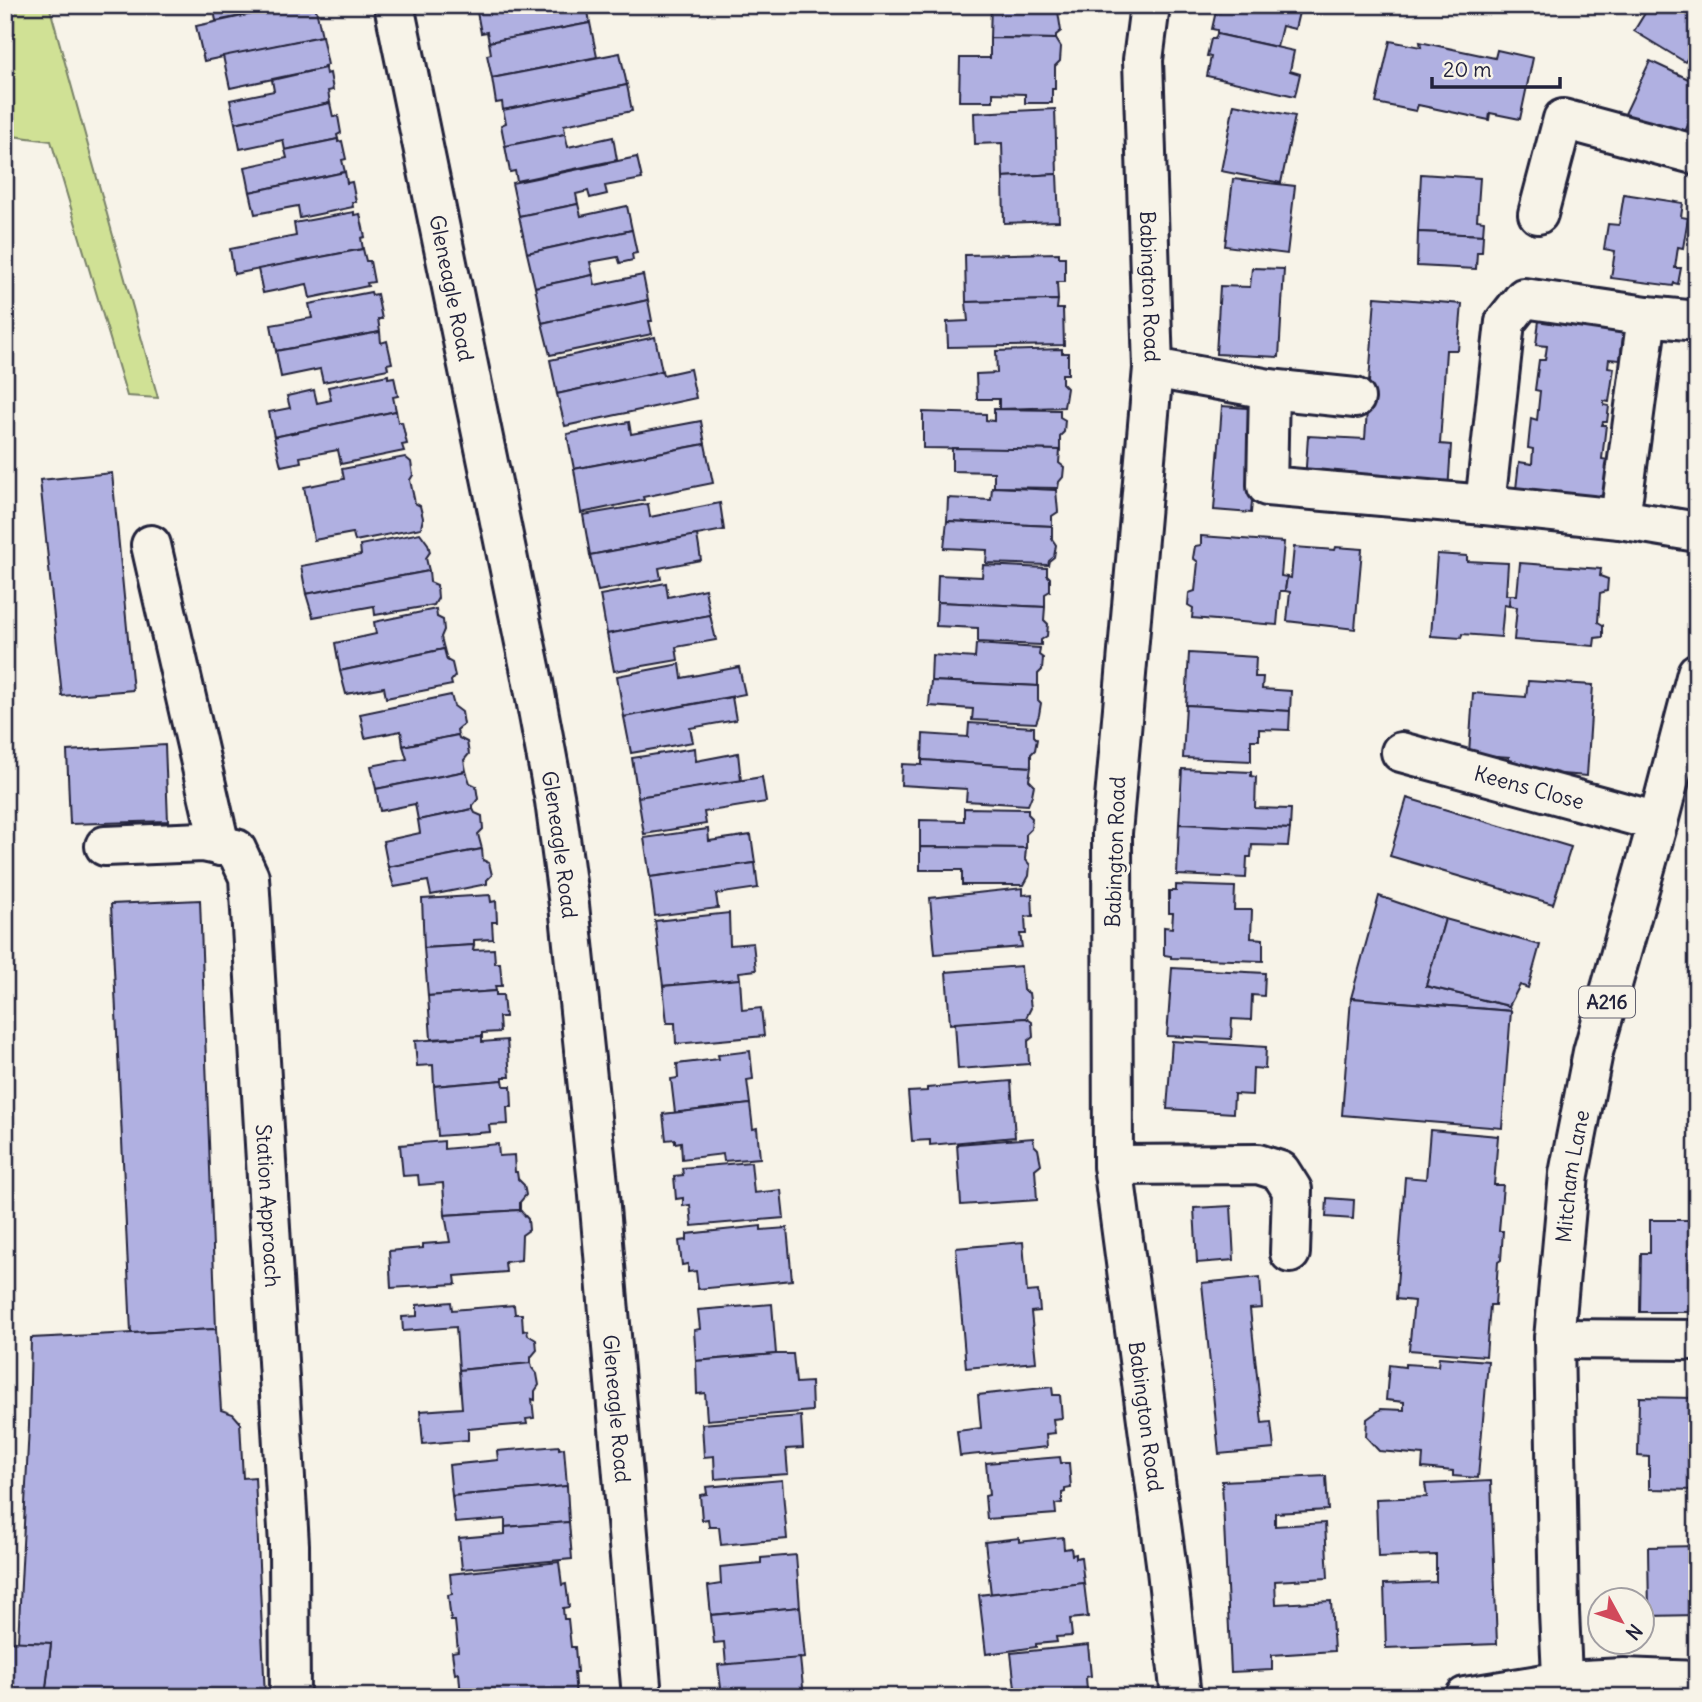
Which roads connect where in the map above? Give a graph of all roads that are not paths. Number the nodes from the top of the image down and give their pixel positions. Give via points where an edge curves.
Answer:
1 (394, 5) edge
2 (1150, 5) edge
3 (1697, 155) edge
4 (1538, 214) dead end
5 (1647, 316) junction
6 (1697, 321) edge
7 (1153, 368) junction
8 (1269, 389) junction
9 (1356, 398) dead end
10 (1485, 505) junction
11 (1619, 519) junction
12 (1697, 532) edge
13 (151, 545) dead end
14 (1697, 673) edge
15 (1401, 752) dead end
16 (1658, 822) junction
17 (105, 846) dead end
18 (220, 846) junction
19 (1113, 1165) junction
20 (1290, 1253) dead end
21 (1554, 1339) junction
22 (1697, 1340) edge
23 (1697, 1681) edge
24 (1563, 1689) edge
25 (290, 1697) edge
26 (642, 1697) edge
27 (1181, 1697) edge
28 (1465, 1697) edge

1 - 26 main road, Gleneagle Road via 555,801 598,1184
2 - 7 main road, Babington Road via 1143,60
3 - 4 main road via 1563,119
5 - 6 main road
5 - 10 main road via 1524,298 1505,322
5 - 11 main road
7 - 8 main road
7 - 19 main road, Babington Road via 1112,833
8 - 9 main road
8 - 10 main road via 1267,486
10 - 11 main road
11 - 12 main road
13 - 18 main road
14 - 16 main road, Mitcham Lane / A216
15 - 16 main road, Keens Close
16 - 21 main road, Mitcham Lane / A216 via 1593,1052 1569,1174
17 - 18 main road via 203,842
18 - 25 main road, Station Approach via 236,849 248,877 289,1545
19 - 20 main road via 1258,1164 1280,1171 1292,1190
19 - 27 main road, Babington Road
21 - 22 main road
21 - 24 main road, Mitcham Lane / A216
23 - 24 main road via 1624,1678
24 - 28 main road

